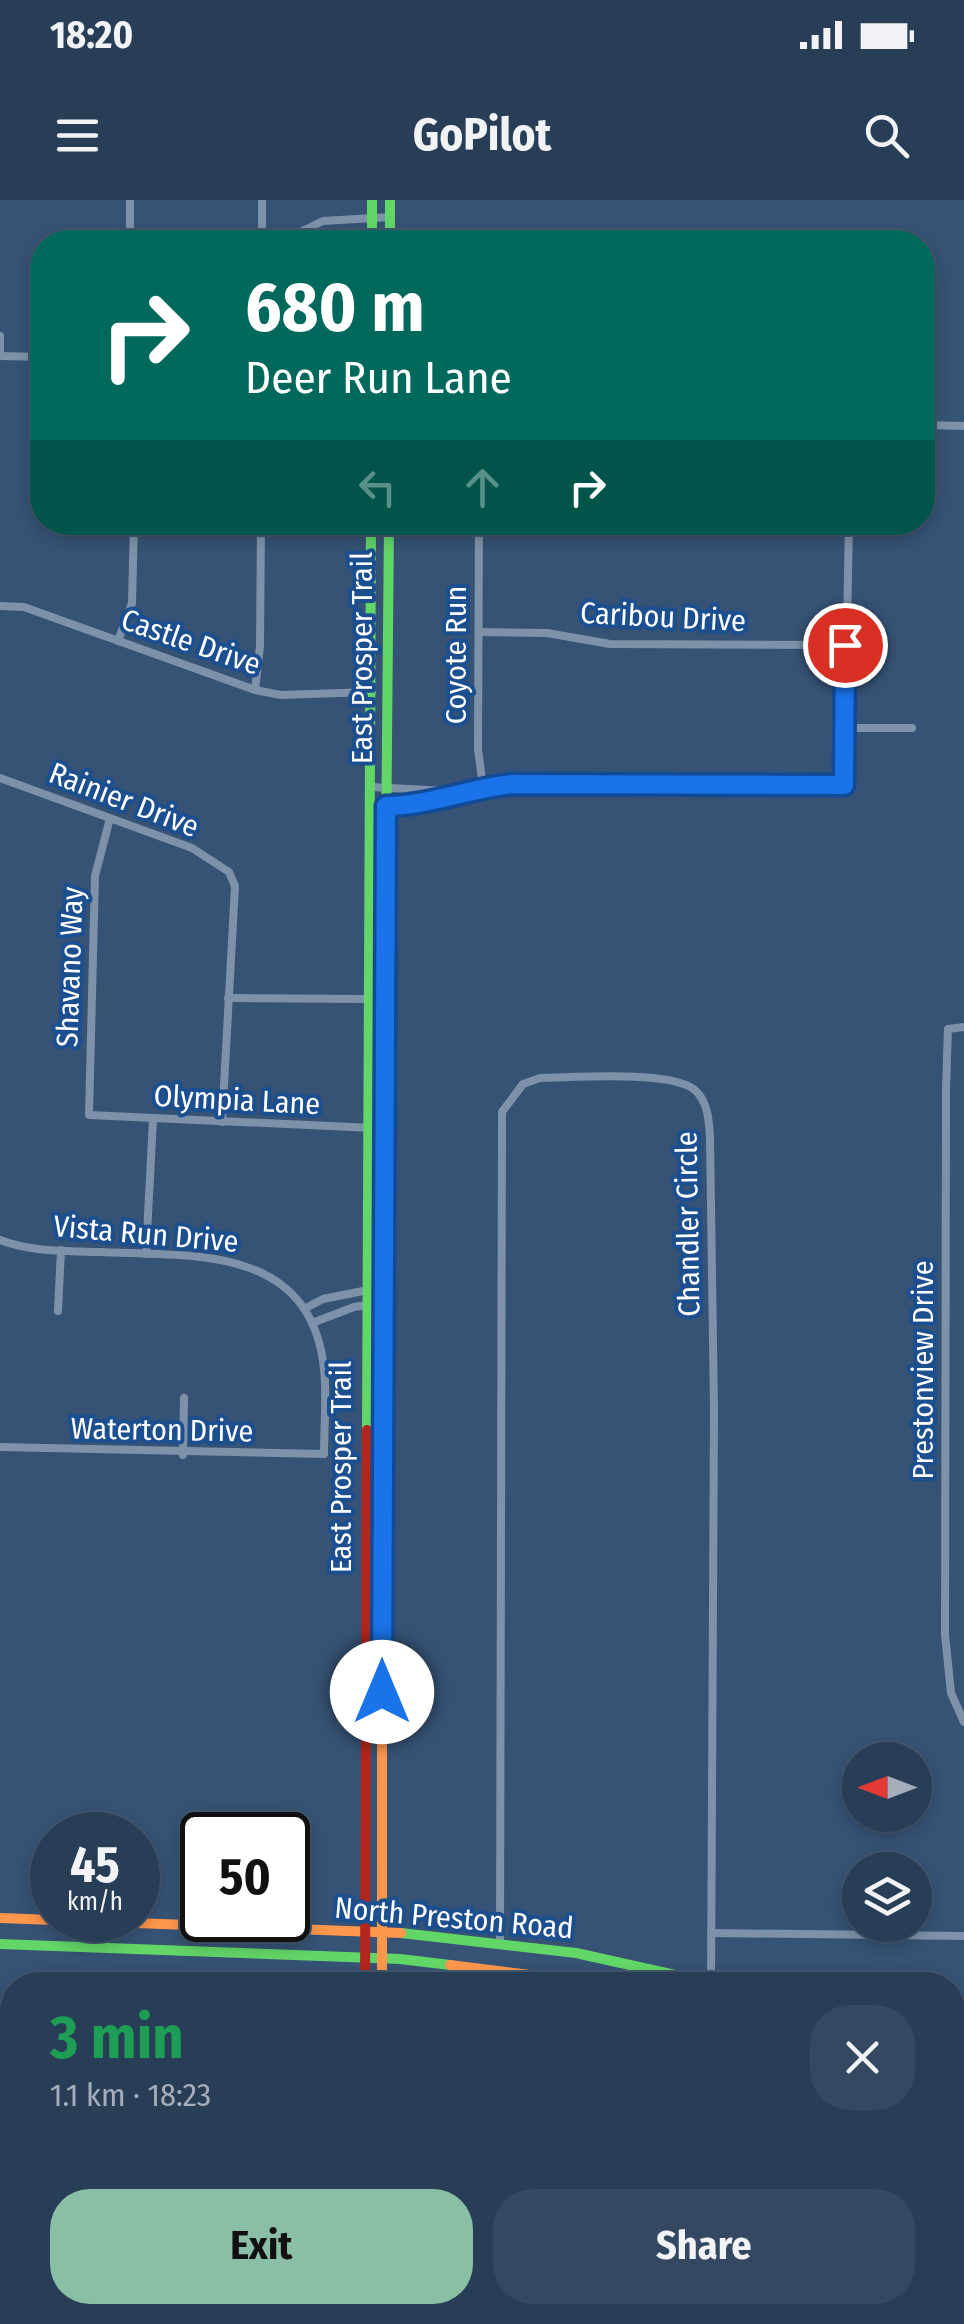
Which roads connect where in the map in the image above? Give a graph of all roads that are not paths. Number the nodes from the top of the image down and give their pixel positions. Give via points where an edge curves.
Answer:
1 (130, 200) edge
2 (262, 200) edge
3 (372, 200) edge
4 (390, 200) edge
5 (372, 218) junction
6 (390, 218) junction
7 (130, 230) edge
8 (262, 230) edge
9 (304, 230) edge
10 (372, 230) edge
11 (390, 230) edge
12 (0, 336) edge
13 (0, 356) edge
14 (30, 357) edge
15 (935, 425) edge
16 (964, 426) edge
17 (134, 535) edge
18 (261, 535) edge
19 (371, 535) edge
20 (389, 535) edge
21 (479, 535) edge
22 (849, 535) edge
23 (0, 606) edge
24 (479, 632) junction
25 (118, 641) junction
26 (845, 645) junction
27 (255, 690) junction
28 (372, 692) junction
29 (844, 728) junction
30 (912, 728) dead end
31 (0, 778) edge
32 (371, 787) junction
33 (387, 787) junction
34 (482, 788) junction
35 (466, 792) junction
36 (371, 806) junction
37 (386, 806) junction
38 (109, 822) junction
39 (228, 998) junction
40 (368, 1000) junction
41 (963, 1028) edge
42 (89, 1116) joint
43 (153, 1118) junction
44 (222, 1122) junction
45 (368, 1128) junction
46 (382, 1128) junction
47 (0, 1240) edge
48 (61, 1250) junction
49 (146, 1254) junction
50 (382, 1287) junction
51 (366, 1290) junction
52 (382, 1303) junction
53 (367, 1305) junction
54 (304, 1309) junction
55 (58, 1310) dead end
56 (312, 1323) junction
57 (184, 1398) dead end
58 (0, 1447) edge
59 (182, 1454) junction
60 (324, 1454) joint
61 (365, 1692) junction
62 (382, 1692) junction
63 (964, 1722) edge
64 (3, 1918) edge
65 (363, 1932) junction
66 (381, 1933) junction
67 (712, 1933) junction
68 (964, 1936) edge
69 (500, 1942) junction
70 (2, 1944) edge
71 (364, 1959) junction
72 (382, 1959) junction
73 (364, 1972) edge
74 (382, 1972) edge
75 (496, 1972) edge
76 (661, 1972) edge
77 (714, 1972) edge

1 - 7 street
2 - 8 street
3 - 5 main road
4 - 6 main road
5 - 6 street
5 - 9 street via 323,221
5 - 10 main road
6 - 11 main road
12 - 13 street
13 - 14 street
15 - 16 street
17 - 25 street via 132,603
18 - 27 street
19 - 28 main road, East Prosper Trail
20 - 33 main road, East Prosper Trail
21 - 24 street, Coyote Run
22 - 26 street
23 - 25 street, Castle Drive via 24,607
24 - 26 street, Caribou Drive via 547,632 610,644
24 - 34 street, Coyote Run
25 - 27 street, Castle Drive
26 - 29 street
27 - 28 street, Castle Drive
28 - 32 main road, East Prosper Trail
29 - 30 street
29 - 34 street via 844,785
31 - 38 street, Rainier Drive
32 - 33 street
32 - 36 main road, East Prosper Trail
33 - 35 street
33 - 37 main road, East Prosper Trail
34 - 35 street
35 - 37 street via 434,803
36 - 37 street
36 - 40 main road, East Prosper Trail
37 - 46 main road, East Prosper Trail
38 - 39 street, Rainier Drive via 192,848 229,872 235,886
38 - 42 street, Shavano Way via 95,876
39 - 40 street
39 - 44 street
40 - 45 main road, East Prosper Trail
41 - 63 street, Prestonview Drive via 948,1028 946,1088 944,1634 950,1693
42 - 43 street, Olympia Lane
43 - 44 street, Olympia Lane
43 - 49 street
44 - 45 street, Olympia Lane
45 - 46 street, Olympia Lane
45 - 51 main road, East Prosper Trail
46 - 50 main road, East Prosper Trail
47 - 48 street, Vista Run Drive
48 - 49 street, Vista Run Drive
48 - 55 street
49 - 54 street, Vista Run Drive via 256,1266
50 - 51 street
50 - 52 main road, East Prosper Trail
51 - 53 main road, East Prosper Trail
51 - 54 street
52 - 53 street
52 - 62 main road, East Prosper Trail
53 - 56 street
53 - 61 main road, East Prosper Trail
54 - 56 street, Vista Run Drive
56 - 60 street, Vista Run Drive via 324,1369
57 - 59 street
58 - 59 street, Waterton Drive
59 - 60 street, Waterton Drive
61 - 62 main road
61 - 65 main road, East Prosper Trail
62 - 66 main road, East Prosper Trail
64 - 65 main road, North Preston Road
64 - 70 main road
65 - 66 main road, North Preston Road
65 - 71 main road, East Prosper Trail
66 - 69 main road, North Preston Road
66 - 72 main road, East Prosper Trail
67 - 68 street
67 - 69 street, Chandler Circle via 708,1116 696,1090 672,1080 540,1078 512,1094 501,1129
67 - 77 street, Chandler Circle
69 - 76 main road, North Preston Road
70 - 71 main road, North Preston Road
71 - 72 main road, North Preston Road
71 - 73 main road, East Prosper Trail
72 - 74 main road, East Prosper Trail
72 - 75 main road, North Preston Road

